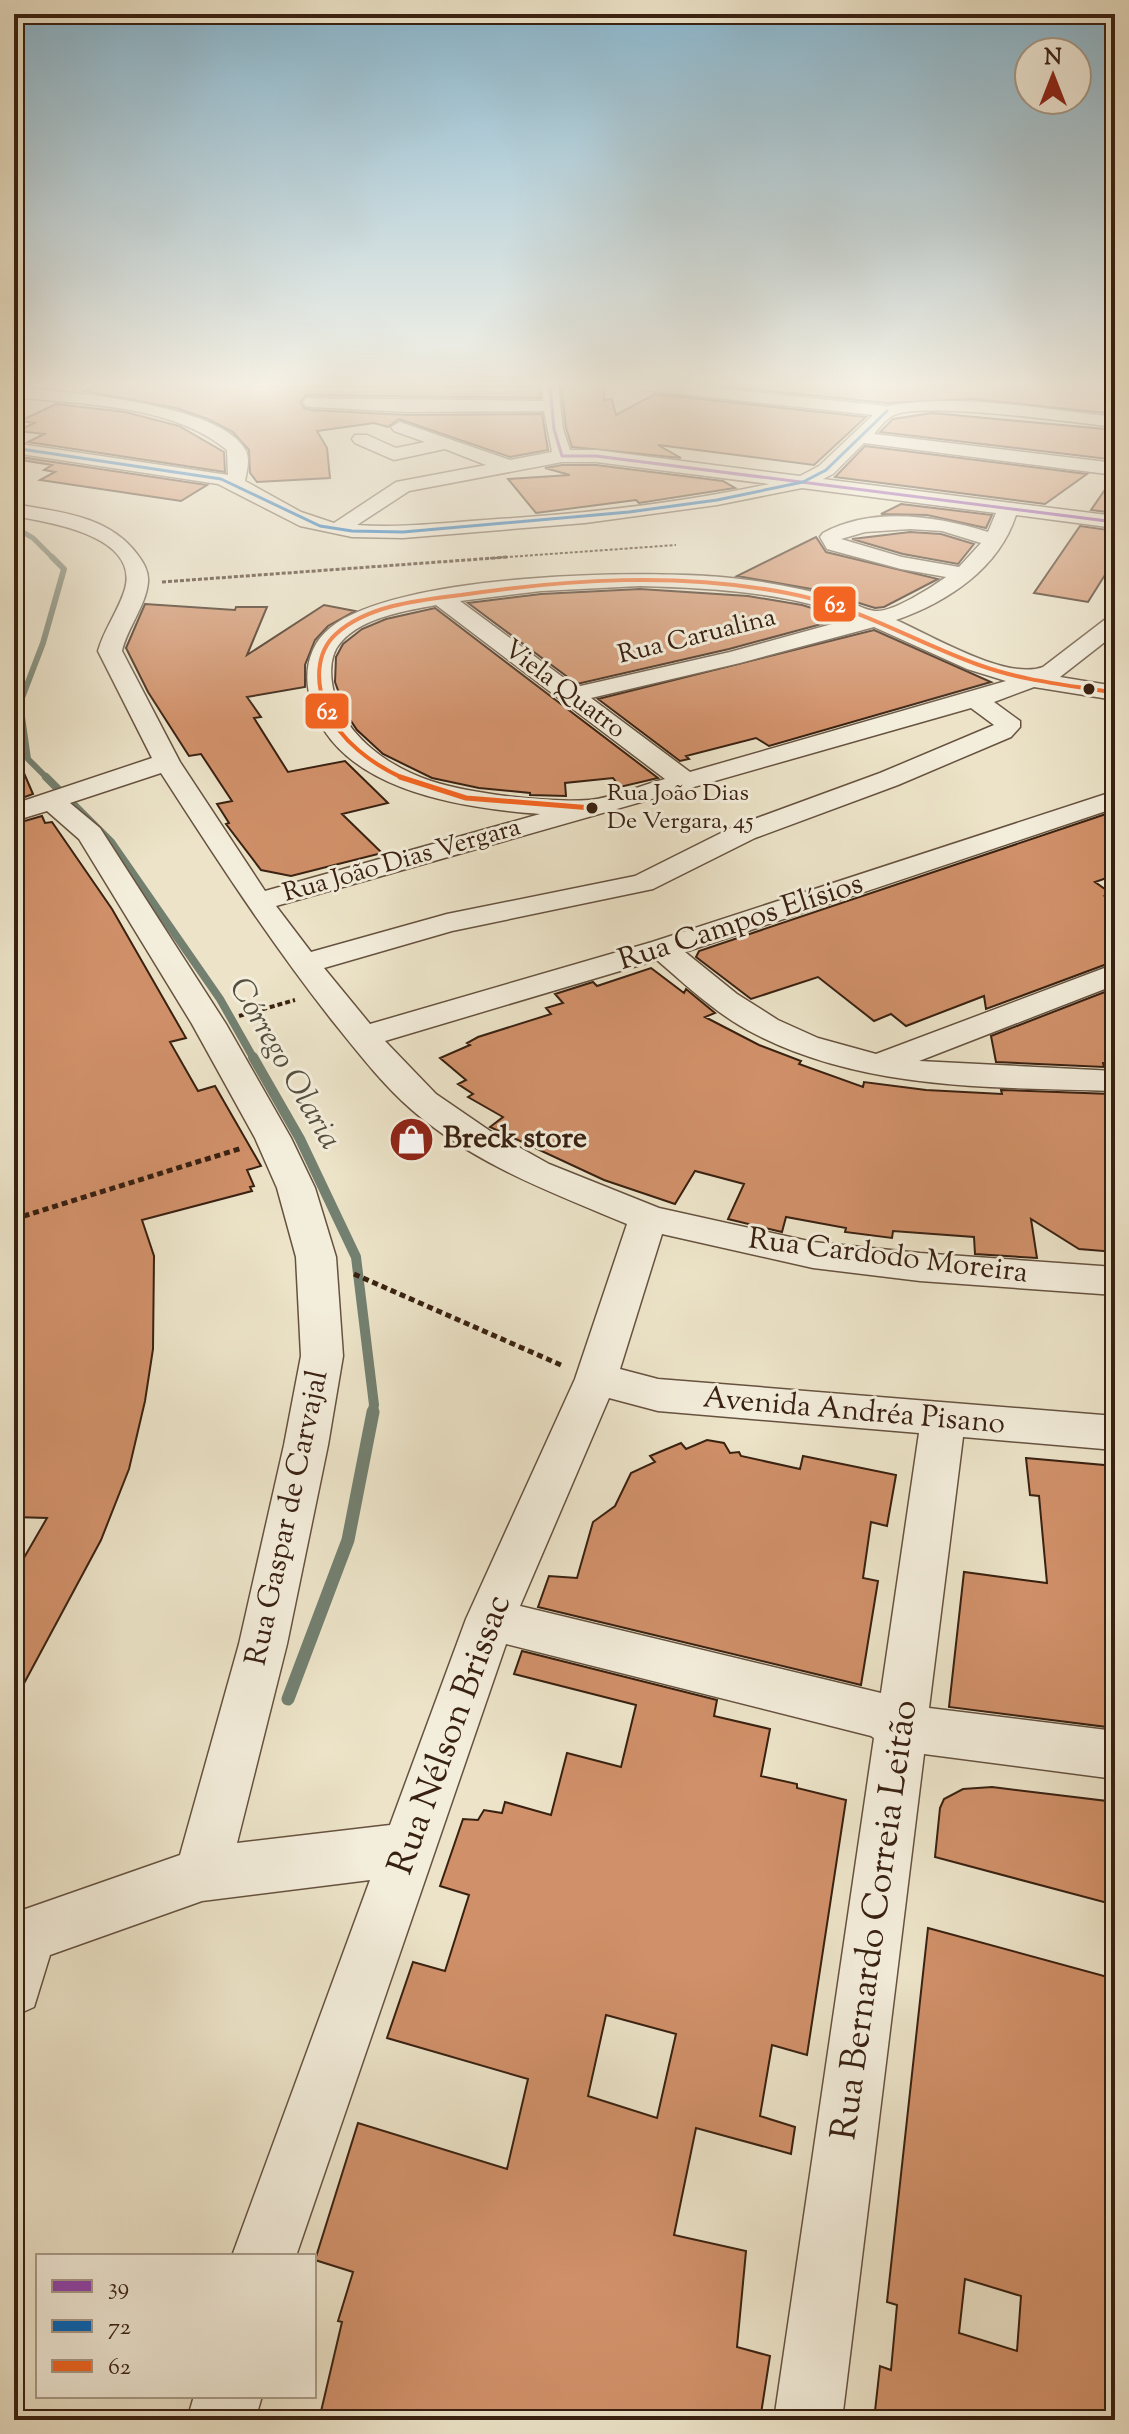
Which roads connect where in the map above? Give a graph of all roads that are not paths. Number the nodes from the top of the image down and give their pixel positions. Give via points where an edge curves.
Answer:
1 (263, 499) edge
2 (379, 499) edge
3 (718, 499) edge
4 (934, 499) edge
5 (1008, 508) junction
6 (14, 510) edge
7 (1115, 522) edge
8 (338, 529) junction
9 (995, 541) junction
10 (964, 574) junction
11 (441, 598) junction
12 (878, 618) junction
13 (1115, 623) edge
14 (1037, 679) junction
15 (1115, 693) edge
16 (573, 695) junction
17 (975, 700) junction
18 (167, 762) junction
19 (687, 782) junction
20 (1115, 799) edge
21 (42, 803) edge
22 (592, 808) junction
23 (258, 902) junction
24 (663, 949) junction
25 (304, 964) junction
26 (1115, 974) edge
27 (363, 1037) junction
28 (875, 1065) junction
29 (1115, 1081) edge
30 (648, 1218) junction
31 (1115, 1281) edge
32 (578, 1372) junction
33 (943, 1420) junction
34 (1115, 1433) edge
35 (490, 1619) junction
36 (902, 1727) junction
37 (1115, 1755) edge
38 (408, 1849) junction
39 (202, 1874) junction
40 (17, 1951) edge
41 (265, 2254) edge
42 (227, 2398) edge
43 (221, 2420) edge
44 (808, 2420) edge

1 - 8 street via 302,520
2 - 8 street
3 - 8 street via 524,523 404,531
4 - 5 street
5 - 7 street
5 - 9 street, Rua Carualina
6 - 18 street, Rua Cardodo Moreira via 76,522 110,536 136,569 137,584 110,651
9 - 10 street, Rua Carualina
9 - 10 street via 930,523 861,527 830,537 834,545 856,553
10 - 12 street, Rua Carualina via 917,604
11 - 12 street via 584,584 680,583 805,597
11 - 16 street, Viela Quatro
11 - 22 street via 358,620 323,649 319,668 325,712 342,736 398,777 438,790
12 - 14 street via 976,663
12 - 16 street, Rua Carualina
13 - 14 street
14 - 15 street
14 - 17 street, Rua João Dias Vergara
16 - 19 street, Viela Quatro
17 - 19 street, Rua João Dias Vergara
17 - 25 street via 1007,721 1002,732 745,832 643,883 447,923
18 - 21 street
18 - 23 street, Rua Cardodo Moreira
19 - 22 street, Rua João Dias Vergara
20 - 24 street, Rua Campos Elísios
21 - 39 street, Rua Gaspar de Carvajal via 90,834 209,1024 296,1188 316,1257 322,1356 306,1445 263,1644
22 - 23 street, Rua João Dias Vergara
23 - 25 street, Rua Cardodo Moreira
24 - 27 street, Rua Campos Elísios
24 - 28 street via 766,1027
25 - 27 street, Rua Cardodo Moreira
26 - 28 street
27 - 30 street, Rua Cardodo Moreira via 424,1102 477,1139 536,1172
28 - 29 street via 960,1075
30 - 31 street, Rua Cardodo Moreira via 813,1255
30 - 32 street, Rua Nélson Brissac
32 - 33 street, Avenida Andréa Pisano via 658,1395
32 - 35 street, Rua Nélson Brissac
33 - 34 street, Avenida Andréa Pisano
33 - 36 street, Rua Bernardo Correia Leitão
35 - 36 street via 883,1716
35 - 38 street, Rua Nélson Brissac
36 - 37 street
36 - 44 street, Rua Bernardo Correia Leitão
38 - 39 street
38 - 41 street, Rua Nélson Brissac
39 - 40 street
42 - 43 street

